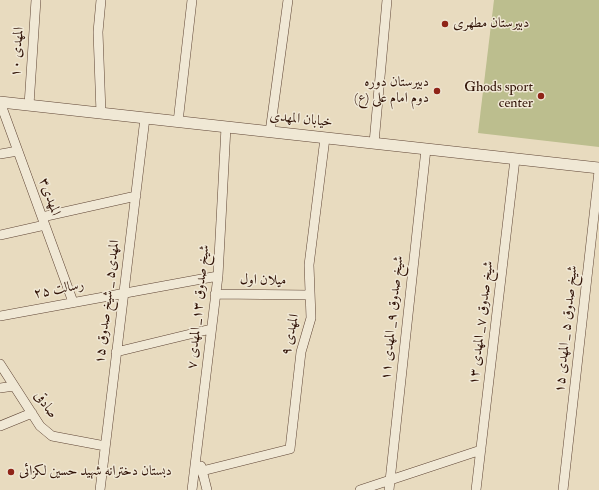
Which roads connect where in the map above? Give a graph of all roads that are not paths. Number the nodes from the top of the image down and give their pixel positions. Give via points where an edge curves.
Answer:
1 (36, 0) edge
2 (101, 0) edge
3 (192, 0) edge
4 (288, 0) edge
5 (387, 0) edge
6 (0, 102) edge
7 (28, 105) junction
8 (101, 113) junction
9 (145, 118) junction
10 (178, 122) junction
11 (226, 127) junction
12 (270, 132) junction
13 (325, 138) junction
14 (374, 143) junction
15 (426, 149) junction
16 (18, 151) junction
17 (0, 154) edge
18 (515, 159) junction
19 (599, 169) edge
20 (136, 196) junction
21 (43, 221) junction
22 (0, 235) edge
23 (218, 276) junction
24 (124, 292) junction
25 (215, 294) junction
26 (310, 295) junction
27 (73, 302) junction
28 (0, 316) edge
29 (211, 330) junction
30 (116, 352) junction
31 (0, 364) edge
32 (14, 386) junction
33 (0, 388) edge
34 (32, 413) junction
35 (0, 426) edge
36 (105, 446) junction
37 (481, 450) junction
38 (197, 453) junction
39 (202, 470) junction
40 (389, 486) edge
41 (100, 490) edge
42 (192, 490) edge
43 (207, 490) edge
44 (360, 490) edge
45 (476, 490) edge
46 (563, 490) edge

1 - 7 street, المهدی ۱۰
2 - 8 street via 98,32
3 - 10 street
4 - 12 street
5 - 14 street
6 - 7 street, خیابان المهدی
6 - 16 street, المهدی۳
7 - 8 street, خیابان المهدی
8 - 9 street, خیابان المهدی
9 - 10 street, خیابان المهدی
9 - 20 street, المهدی۵ _ شیخ صدوق ۱۵
10 - 11 street, خیابان المهدی
11 - 12 street, خیابان المهدی
11 - 23 street, شیخ صدوق ۱۳_ المهدی ۷
12 - 13 street, خیابان المهدی
13 - 14 street, خیابان المهدی
13 - 26 street, المهدی ۹ via 309,265
14 - 15 street, خیابان المهدی
15 - 18 street, خیابان المهدی
15 - 40 street, شیخ صدوق ۹_ المهدی ۱۱
16 - 17 street
16 - 21 street, المهدی۳
18 - 19 street, خیابان المهدی
18 - 37 street, شیخ صدوق ۷_ المهدی ۱۳
19 - 46 street, شیخ صدوق ۵ _ المهدی ۱۵
20 - 21 street
20 - 24 street, المهدی۵ _ شیخ صدوق ۱۵
21 - 22 street
21 - 27 street, المهدی۳
23 - 24 street, رسالت ۲۵
23 - 25 street, شیخ صدوق ۱۳_ المهدی ۷
24 - 27 street, رسالت ۲۵
24 - 30 street, المهدی۵ _ شیخ صدوق ۱۵
25 - 26 street, میلان اول
25 - 29 street, شیخ صدوق ۱۳_ المهدی ۷
26 - 39 street, المهدی ۹ via 311,318 301,352 290,449
27 - 28 street, رسالت ۲۵
29 - 30 street
29 - 38 street, شیخ صدوق ۱۳_ المهدی ۷
30 - 36 street, المهدی۵ _ شیخ صدوق ۱۵
31 - 32 street, صادقی
32 - 33 street
32 - 34 street, صادقی
34 - 35 street
34 - 36 street, صادقی via 40,426 52,436
36 - 41 street, المهدی۵ _ شیخ صدوق ۱۵
37 - 40 street
37 - 45 street, شیخ صدوق ۷_ المهدی ۱۳
38 - 39 street
38 - 42 street, شیخ صدوق ۱۳_ المهدی ۷
39 - 43 street
40 - 44 street

